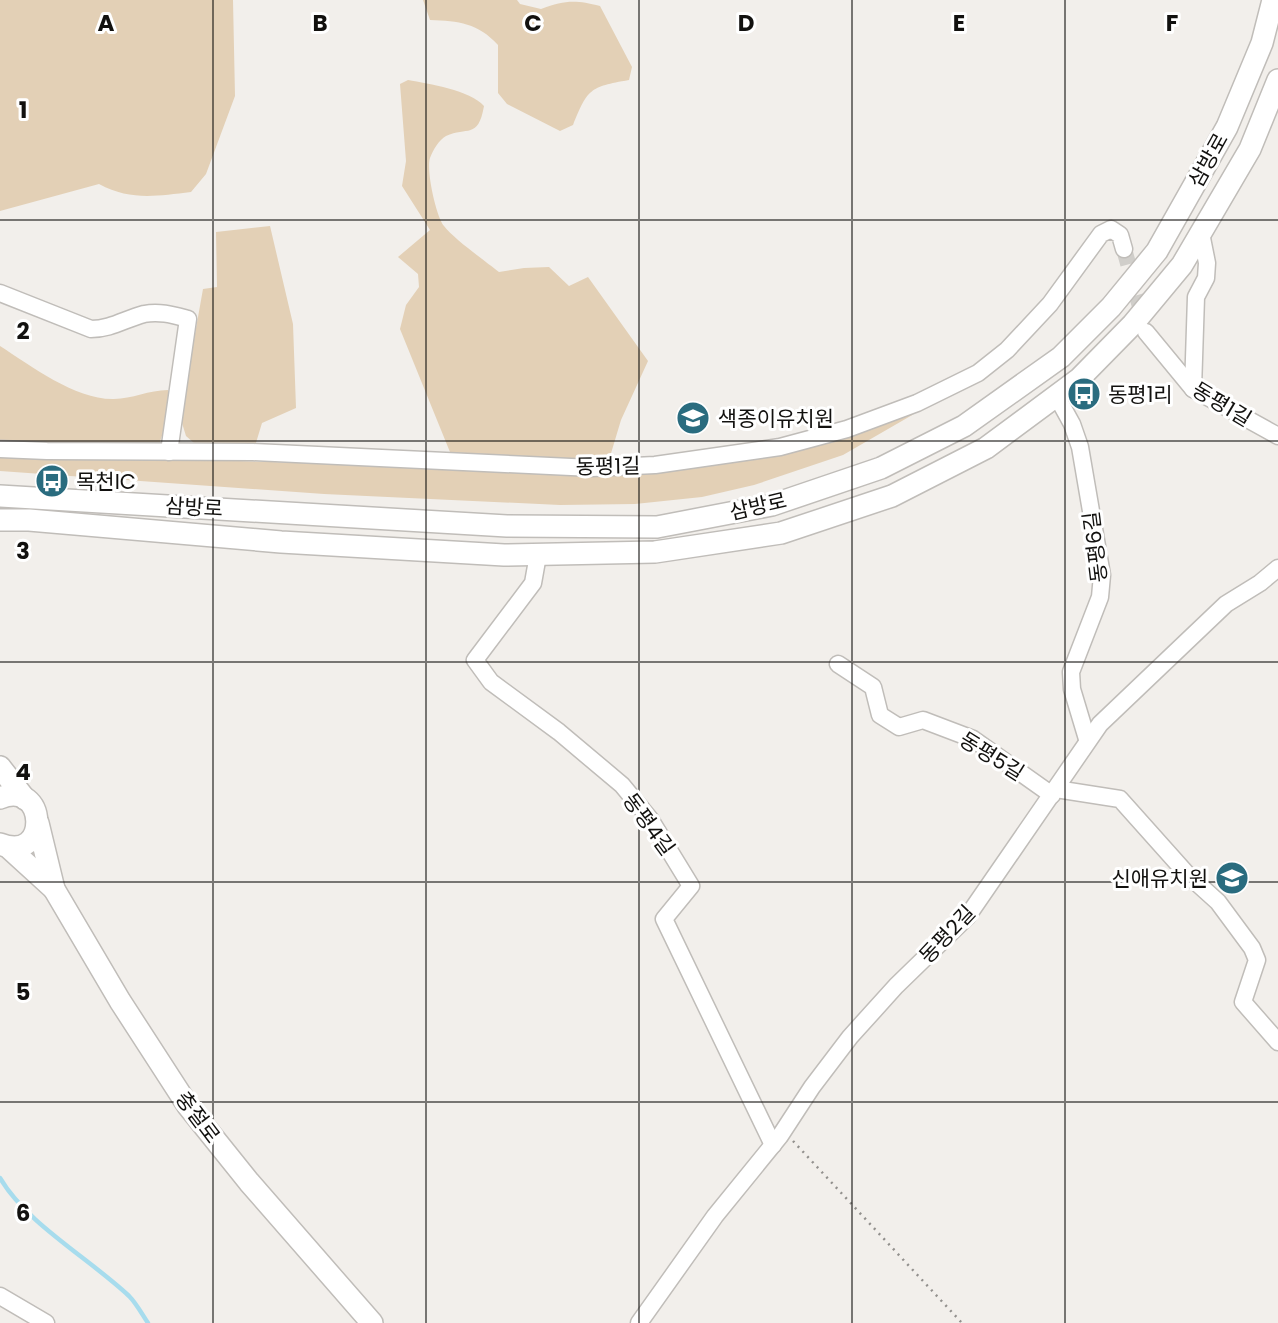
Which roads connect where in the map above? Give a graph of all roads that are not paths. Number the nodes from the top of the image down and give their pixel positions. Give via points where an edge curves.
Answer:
1 (1273, 0) edge
2 (1278, 80) edge
3 (1201, 233) junction
4 (1124, 249) tunnel mouth
5 (0, 293) edge
6 (1146, 332) tunnel mouth
7 (1193, 389) junction
8 (1056, 396) junction
9 (1278, 436) edge
10 (0, 449) edge
11 (169, 452) junction
12 (0, 496) edge
13 (0, 520) edge
14 (538, 555) junction
15 (1278, 568) edge
16 (838, 664) dead end
17 (1087, 739) junction
18 (0, 767) edge
19 (1054, 792) junction
20 (0, 798) edge
21 (25, 799) junction
22 (38, 823) junction
23 (4, 846) edge
24 (54, 888) junction
25 (1278, 1042) edge
26 (773, 1145) junction
27 (0, 1296) edge
28 (46, 1323) edge
29 (372, 1323) edge
30 (639, 1323) edge

1 - 12 street, 삼방로 via 1262,43 1227,127 1157,251 1111,307 1061,357 964,426 881,468 772,505 657,527 507,526
2 - 3 street, 삼방로 via 1250,149
3 - 7 street via 1207,263 1206,278 1196,297
3 - 8 street, 삼방로 via 1182,265 1133,324
4 - 11 street, 동평1길 via 1120,235 1111,229 1101,234 1050,304 978,373 894,412 780,447 655,466 592,468
5 - 11 street via 91,329 106,329 145,314 163,312 188,318
6 - 7 street, 동평1길
7 - 9 street, 동평1길
8 - 14 street, 삼방로 via 986,447 891,496 781,533 655,552
8 - 17 street, 동평6길 via 1080,447 1102,575 1100,597 1071,672
10 - 11 street, 동평1길
13 - 14 street, 삼방로 via 281,542
14 - 26 street, 동평4길 via 533,583 475,660 491,682 621,785 657,830 691,886 664,919
15 - 17 street, 동평2길 via 1226,604
16 - 19 street, 동평5길 via 873,687 880,715 899,727 923,720 973,739
17 - 19 street, 동평2길
18 - 21 street
19 - 25 street via 1120,799 1218,902 1257,960 1243,1002
19 - 26 street, 동평2길 via 967,917 850,1037
20 - 21 street
21 - 22 street, 충절로 via 35,809
22 - 23 street via 28,842
22 - 24 street, 충절로
23 - 24 street, 충절로
24 - 29 street, 충절로 via 188,1105
26 - 30 street, 동평2길 via 715,1216
27 - 28 street

